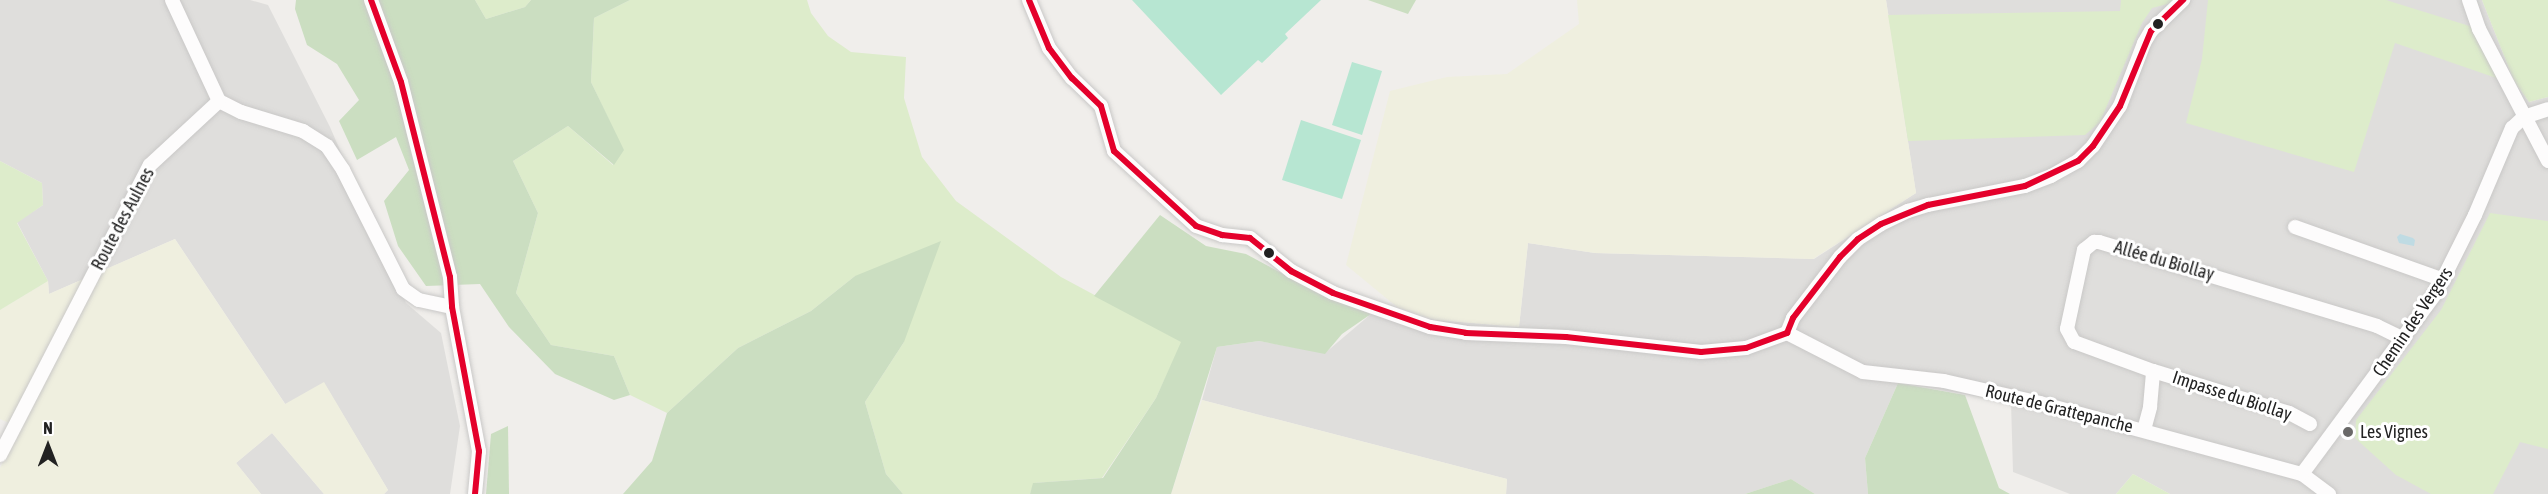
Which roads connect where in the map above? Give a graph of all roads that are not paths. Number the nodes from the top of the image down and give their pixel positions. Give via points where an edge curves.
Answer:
1 (172, 0) edge
2 (371, 0) edge
3 (1029, 0) edge
4 (2183, 0) edge
5 (2469, 0) edge
6 (219, 101) junction
7 (2548, 109) edge
8 (2526, 117) junction
9 (2548, 162) edge
10 (2295, 227) dead end
11 (2444, 280) junction
12 (452, 307) junction
13 (1787, 333) junction
14 (2404, 339) junction
15 (2153, 371) junction
16 (2310, 424) dead end
17 (2144, 430) junction
18 (0, 456) edge
19 (2302, 474) junction
20 (475, 494) edge
21 (2329, 494) edge

1 - 6 street
2 - 12 street via 401,82 450,278
3 - 13 street via 1049,48 1101,106 1114,151 1196,226 1222,235 1250,238 1291,271 1333,293 1430,327 1466,333 1576,338 1701,352 1746,348
4 - 13 street via 2151,31 2120,106 2094,146 2078,161 2025,186 1928,205 1881,224 1840,257 1793,318
5 - 8 street via 2479,29
6 - 12 street via 303,131 327,146 403,289 419,300
6 - 18 street, Route des Aulnes via 150,165
7 - 8 street
8 - 9 street
8 - 11 street, Chemin des Vergers via 2512,128 2503,144
10 - 11 street
11 - 14 street, Chemin des Vergers
12 - 20 street via 479,451
13 - 17 street, Route de Grattepanche via 1863,372 1944,381
14 - 15 street, Allée du Biollay via 2378,326 2094,242 2084,250 2067,329 2069,336 2074,342
14 - 19 street, Chemin des Vergers
15 - 16 street, Impasse du Biollay via 2289,412
15 - 17 street
17 - 19 street, Route de Grattepanche
19 - 21 street, Route de Grattepanche

